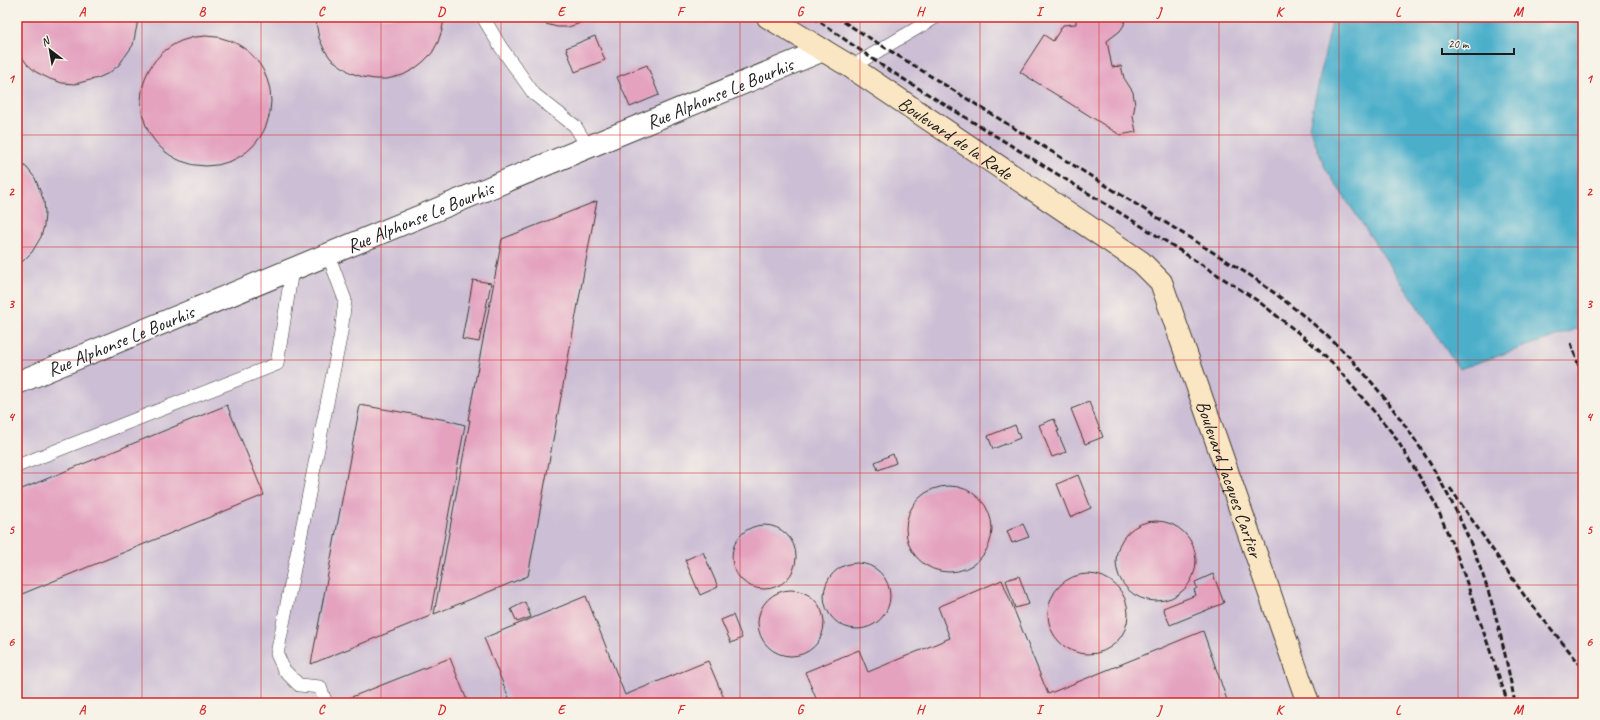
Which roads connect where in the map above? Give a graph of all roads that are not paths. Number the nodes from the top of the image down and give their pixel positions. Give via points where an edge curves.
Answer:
1 (483, 17) edge
2 (768, 17) edge
3 (936, 17) edge
4 (823, 50) junction
5 (851, 67) junction
6 (588, 147) junction
7 (328, 254) junction
8 (1141, 262) joint
9 (292, 270) junction
10 (17, 383) edge
11 (17, 466) edge
12 (326, 703) edge
13 (1308, 703) edge

1 - 6 lane via 534,94 575,126
2 - 4 street, Boulevard de la Rade
3 - 5 lane
4 - 5 street, Boulevard de la Rade
4 - 6 street, Rue Alphonse Le Bourhis
5 - 8 street, Boulevard de la Rade
6 - 7 street, Rue Alphonse Le Bourhis
7 - 9 street, Rue Alphonse Le Bourhis
7 - 12 lane via 345,300 341,333 277,654 284,670 299,685 320,687
8 - 13 street, Boulevard Jacques Cartier via 1161,282
9 - 10 street, Rue Alphonse Le Bourhis
9 - 11 lane via 277,364

